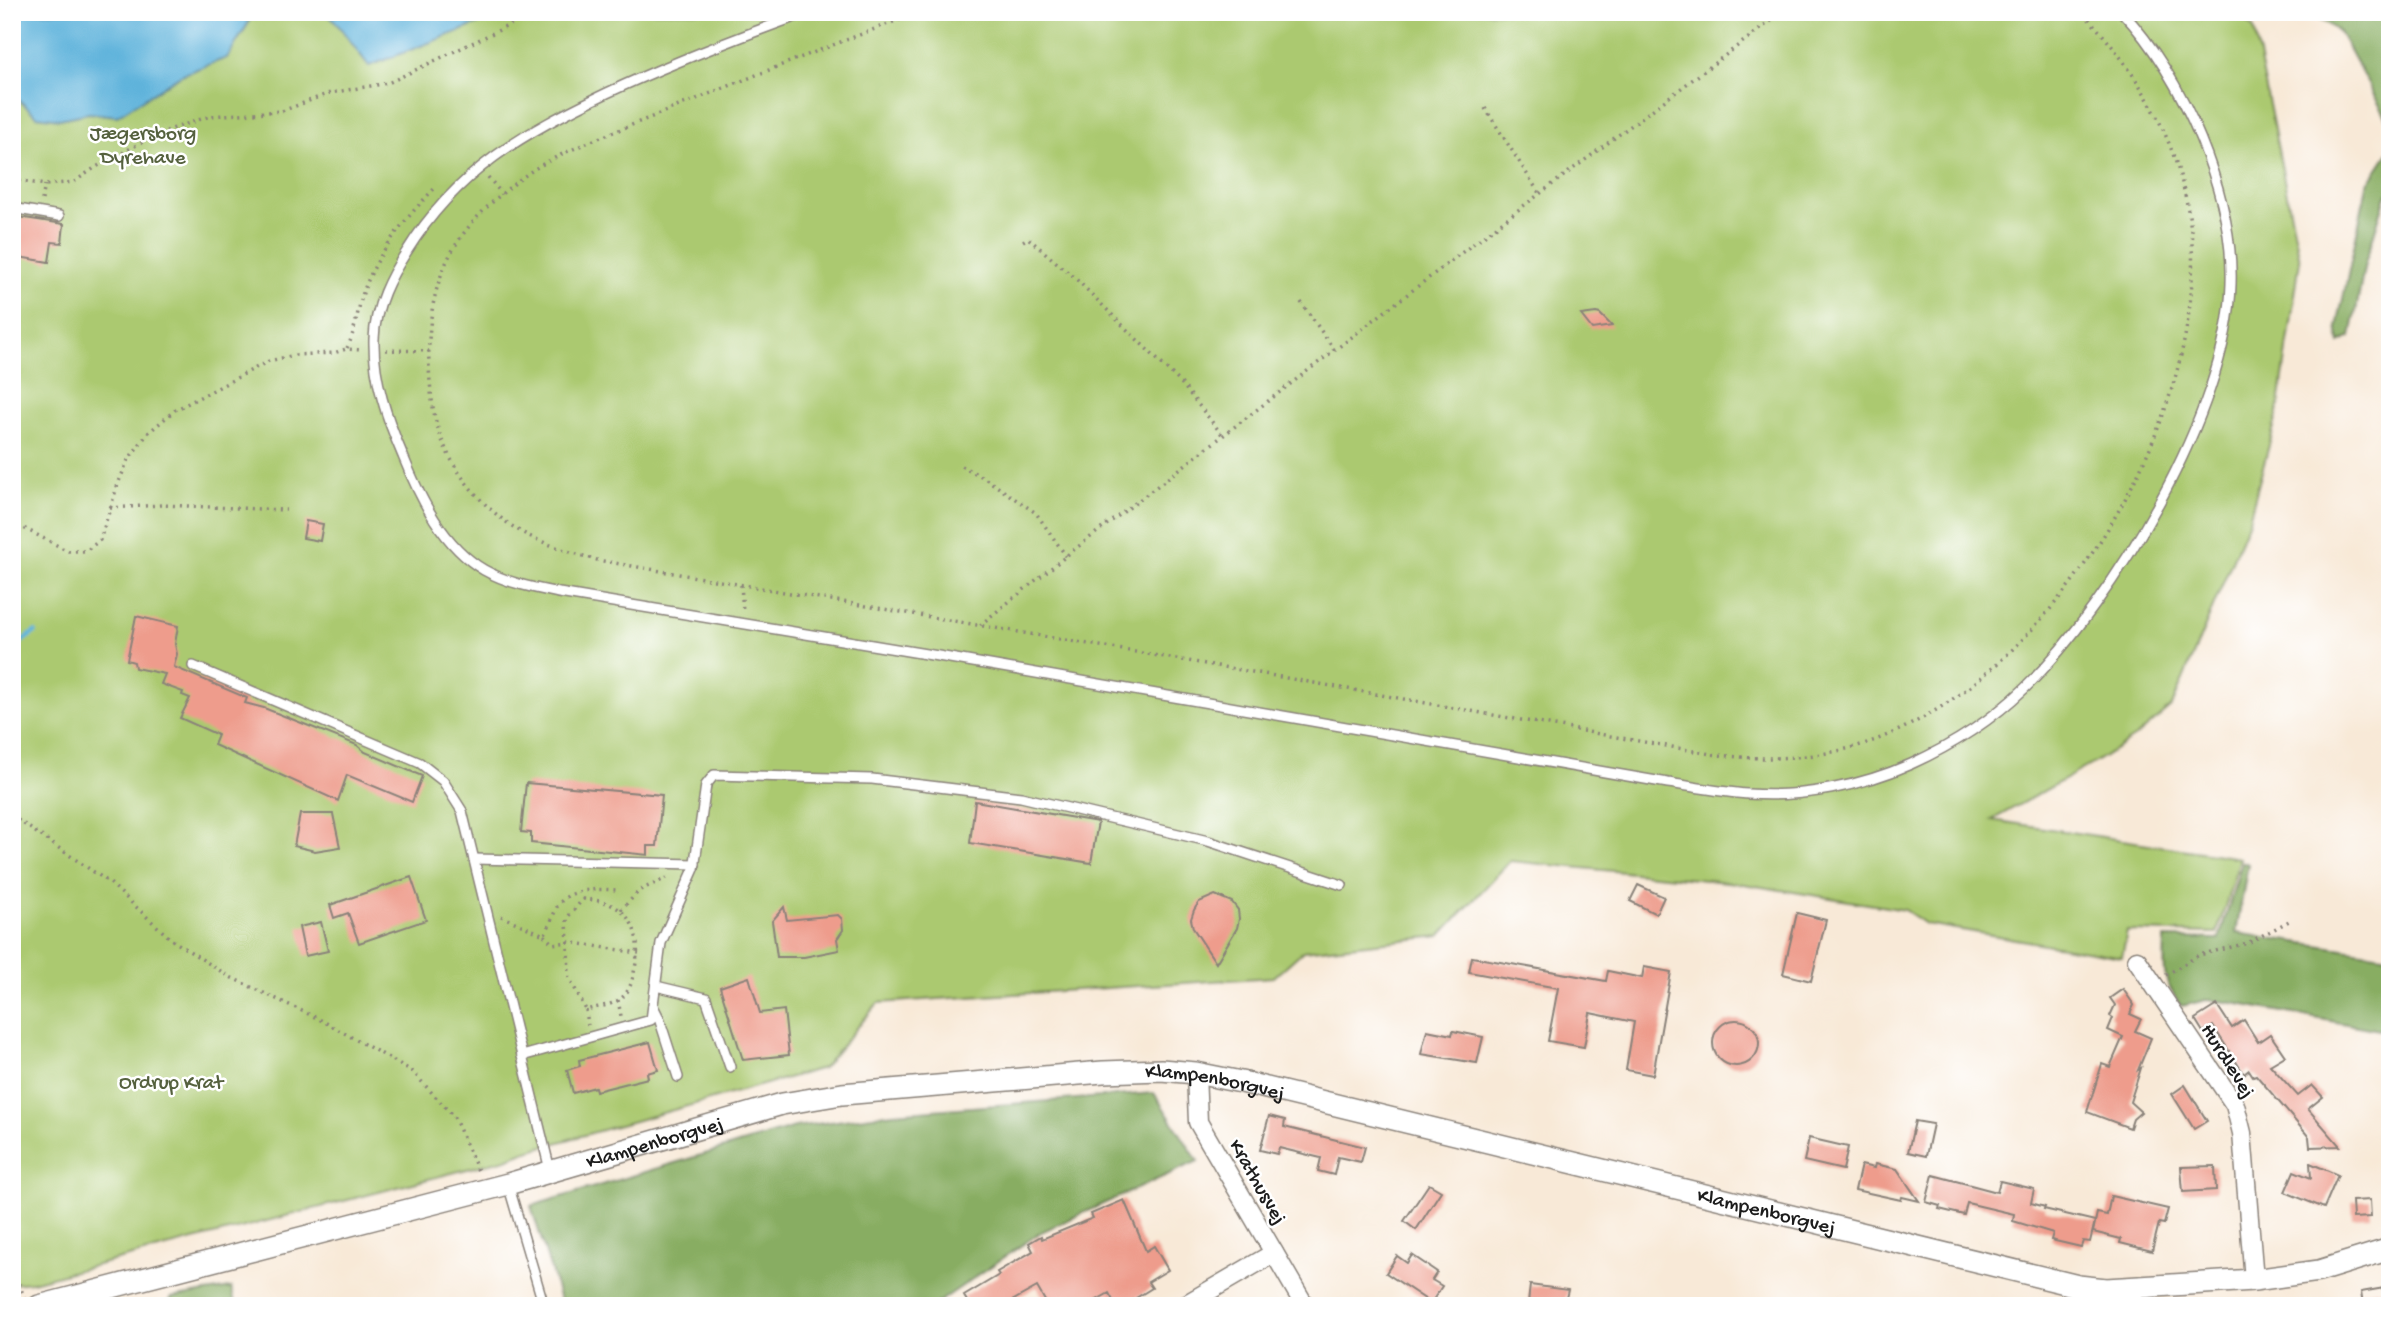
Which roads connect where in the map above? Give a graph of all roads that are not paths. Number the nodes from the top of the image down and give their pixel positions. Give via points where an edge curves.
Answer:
1 (808, 12) edge
2 (2122, 12) edge
3 (12, 208) edge
4 (59, 216) dead end
5 (193, 666) dead end
6 (474, 859) junction
7 (695, 866) junction
8 (1342, 885) dead end
9 (2137, 960) dead end
10 (656, 986) junction
11 (653, 1006) junction
12 (522, 1056) junction
13 (730, 1067) dead end
14 (1196, 1073) junction
15 (678, 1077) dead end
16 (550, 1172) junction
17 (508, 1184) junction
18 (2390, 1249) edge
19 (1274, 1253) junction
20 (2254, 1280) junction
21 (2145, 1297) edge
22 (39, 1306) edge
23 (544, 1306) edge
24 (1183, 1306) edge
25 (1305, 1306) edge

1 - 2 lane via 667,65 562,114 510,145 458,188 412,243 387,286 375,326 376,369 392,431 418,491 435,520 470,560 524,586 1749,794 1817,791 1857,782 1908,765 1990,718 2024,689 2076,629 2157,506 2189,442 2220,354 2231,287 2228,230 2194,125 2172,79
3 - 4 lane
5 - 6 lane via 420,762 443,781 462,811
6 - 7 lane
6 - 12 lane
7 - 8 lane via 706,785 714,775 872,779 1021,797 1208,841
7 - 10 lane via 661,943
9 - 20 street, Hurdlevej via 2235,1105 2242,1133
10 - 11 lane
10 - 13 lane via 706,998
11 - 12 lane via 651,1020
11 - 15 lane
12 - 16 lane
14 - 16 street, Klampenborgvej via 1103,1072 842,1094 782,1104
14 - 19 street, Krathusvej via 1198,1122
14 - 21 street, Klampenborgvej via 2078,1286
16 - 17 street, Klampenborgvej
17 - 22 street, Klampenborgvej
17 - 23 lane
18 - 20 street, Klampenborgvej via 2319,1272
19 - 24 street
19 - 25 street, Krathusvej
20 - 21 street, Klampenborgvej

